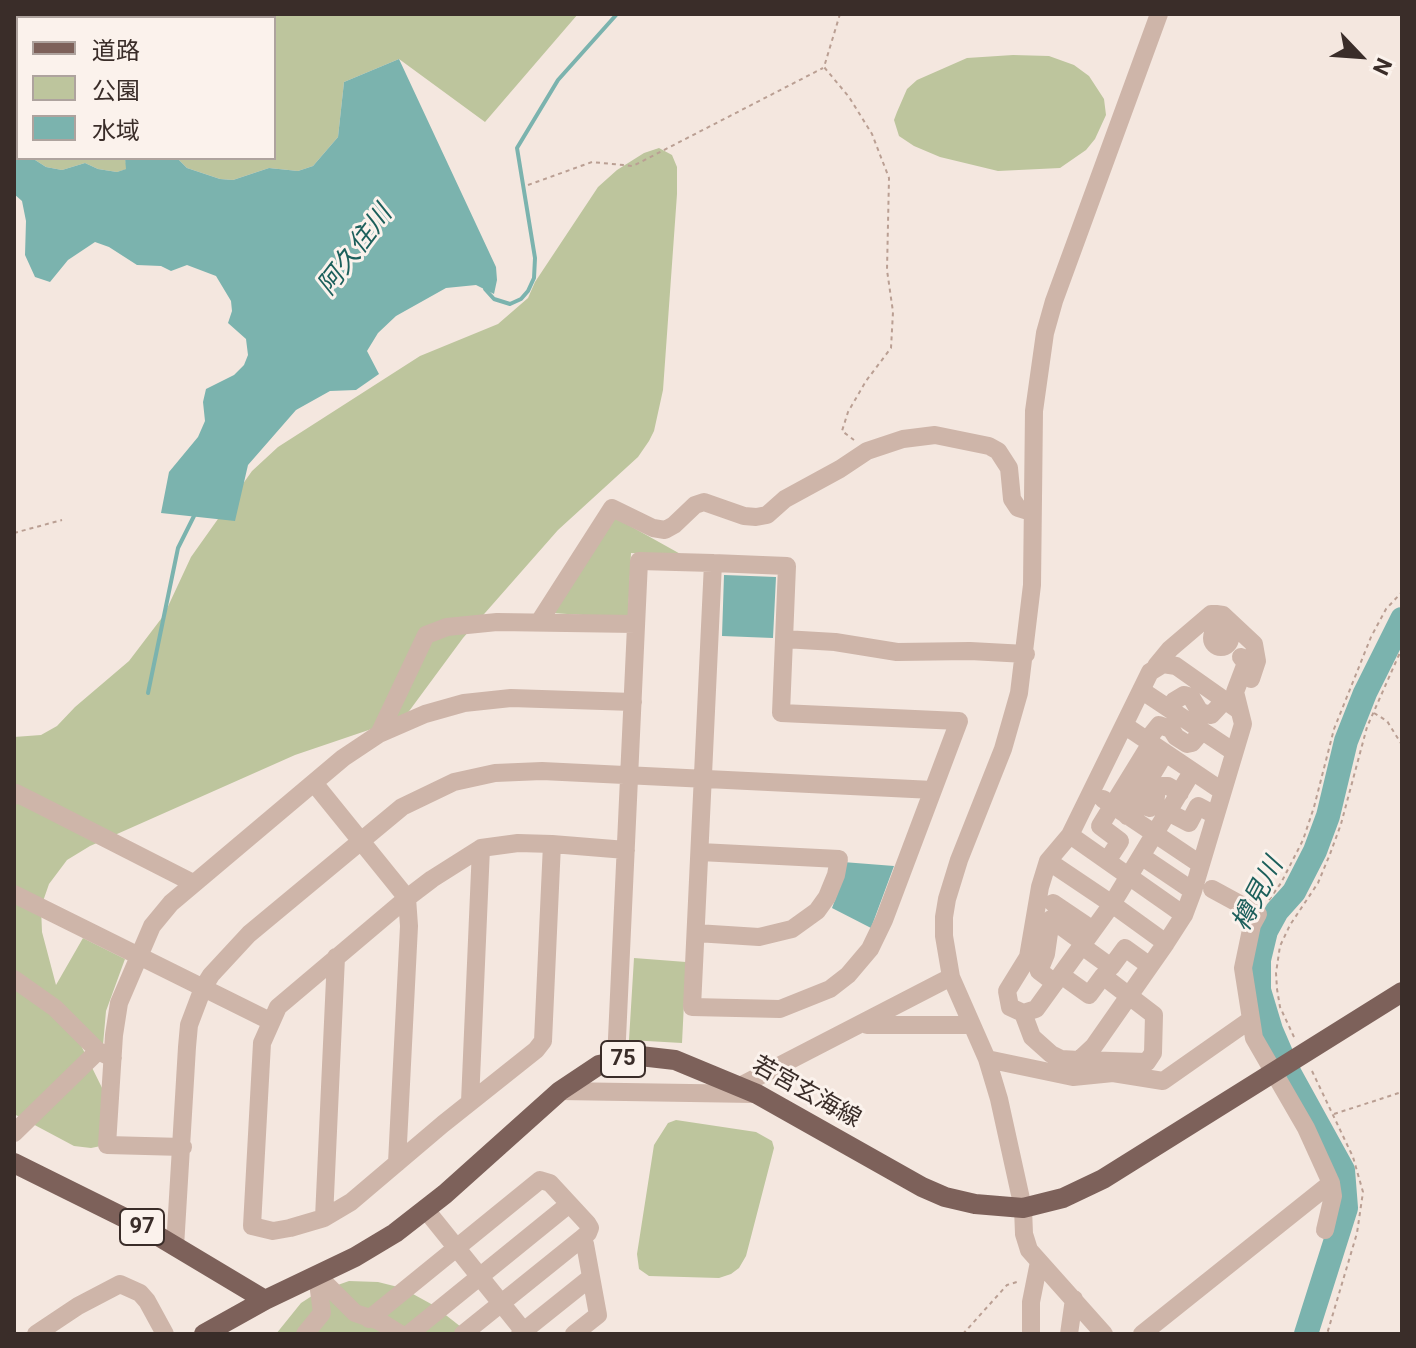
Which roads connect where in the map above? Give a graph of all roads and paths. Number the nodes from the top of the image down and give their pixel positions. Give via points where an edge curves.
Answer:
1 (840, 14) edge
2 (1159, 14) edge
3 (824, 67) junction
4 (528, 185) dead end
5 (867, 451) junction
6 (1031, 512) junction
7 (62, 520) dead end
8 (14, 533) edge
9 (713, 563) junction
10 (1402, 592) edge
11 (539, 622) junction
12 (636, 624) junction
13 (784, 639) junction
14 (1221, 639) junction
15 (1402, 648) edge
16 (1026, 654) junction
17 (1156, 666) junction
18 (1141, 690) junction
19 (633, 702) junction
20 (1168, 708) junction
21 (1234, 708) junction
22 (1373, 712) junction
23 (1124, 725) junction
24 (1202, 731) junction
25 (379, 734) junction
26 (1402, 745) edge
27 (1154, 746) junction
28 (1234, 752) junction
29 (1192, 772) junction
30 (629, 776) junction
31 (703, 779) junction
32 (314, 783) junction
33 (933, 790) junction
34 (1092, 791) junction
35 (1222, 791) junction
36 (1180, 793) junction
37 (14, 796) edge
38 (1125, 808) junction
39 (1168, 812) junction
40 (1215, 815) junction
41 (1070, 835) junction
42 (1154, 835) junction
43 (362, 841) junction
44 (552, 844) junction
45 (481, 848) junction
46 (626, 850) junction
47 (700, 852) junction
48 (1141, 856) junction
49 (1048, 861) junction
50 (1107, 861) junction
51 (1200, 864) junction
52 (1129, 876) junction
53 (193, 883) junction
54 (1203, 890) junction
55 (14, 894) edge
56 (407, 898) junction
57 (1053, 903) dead end
58 (1112, 904) junction
59 (1258, 914) junction
60 (1184, 915) junction
61 (696, 933) junction
62 (1086, 940) junction
63 (1166, 943) junction
64 (139, 956) junction
65 (336, 957) junction
66 (1150, 966) junction
67 (951, 977) junction
68 (14, 979) edge
69 (1058, 979) junction
70 (203, 988) junction
71 (1402, 992) edge
72 (1130, 994) junction
73 (1023, 1013) junction
74 (1250, 1020) junction
75 (270, 1021) junction
76 (863, 1025) junction
77 (972, 1025) junction
78 (106, 1055) junction
79 (1299, 1056) junction
80 (987, 1059) junction
81 (616, 1060) junction
82 (1068, 1065) junction
83 (1274, 1071) junction
84 (749, 1090) junction
85 (560, 1091) junction
86 (1402, 1092) edge
87 (470, 1102) junction
88 (1333, 1114) dead end
89 (14, 1133) edge
90 (183, 1147) junction
91 (14, 1163) edge
92 (397, 1163) junction
93 (1331, 1183) junction
94 (568, 1205) junction
95 (1023, 1208) junction
96 (426, 1210) junction
97 (324, 1218) junction
98 (1325, 1230) dead end
99 (581, 1239) junction
100 (175, 1247) junction
101 (457, 1248) junction
102 (1038, 1268) junction
103 (317, 1275) junction
104 (480, 1277) junction
105 (590, 1278) junction
106 (1074, 1299) junction
107 (265, 1300) junction
108 (501, 1304) junction
109 (369, 1319) junction
110 (523, 1333) edge
111 (36, 1334) edge
112 (165, 1334) edge
113 (204, 1334) edge
114 (305, 1334) edge
115 (400, 1334) edge
116 (409, 1334) edge
117 (463, 1334) edge
118 (574, 1334) edge
119 (963, 1334) edge
120 (1031, 1334) edge
121 (1069, 1334) edge
122 (1104, 1334) edge
123 (1142, 1334) edge

1 - 3 path
2 - 6 street via 1045,333 1034,411
3 - 4 path via 633,166 592,162
3 - 5 path via 872,134 889,178 891,348 866,381 842,431
5 - 6 street via 935,435 989,446 1005,458 1012,499 1018,508
5 - 11 street via 767,515 744,516 704,502 665,530 612,508
6 - 16 street
7 - 8 path
9 - 12 street via 639,561
9 - 13 street via 787,566
9 - 31 street
10 - 59 path via 1371,637 1334,729 1303,840
11 - 12 street
11 - 25 street via 447,627 426,635
12 - 19 street
13 - 16 street via 897,652
13 - 33 street via 781,713 959,721
14 - 17 street via 1170,649
14 - 21 street via 1246,663
14 - 21 street via 1211,614 1223,615 1254,644 1257,661
15 - 22 path
16 - 67 street via 1007,737 947,899 944,936
17 - 18 street
17 - 21 street via 1176,666
18 - 20 street
18 - 23 street
19 - 25 street via 511,698 464,703
19 - 30 street
20 - 21 street via 1184,695 1200,712 1211,715
20 - 24 street
21 - 28 street via 1243,724
22 - 26 path via 1387,721
22 - 79 path via 1330,854 1280,946 1280,1007
23 - 27 street
23 - 34 street
24 - 27 street via 1187,744 1159,725
24 - 28 street
25 - 32 street
27 - 29 street
27 - 38 street
28 - 35 street
29 - 35 street
29 - 36 street
30 - 31 street
30 - 43 street via 542,771 454,782 402,807
30 - 46 street
31 - 33 street
31 - 47 street
32 - 43 street
32 - 53 street
33 - 61 street via 875,939 855,968 830,989 780,1009 692,1007
34 - 38 street
34 - 41 street
35 - 40 street
36 - 38 street via 1162,786 1150,808
36 - 39 street
37 - 53 street
38 - 42 street
38 - 50 street via 1100,826 1120,841
39 - 40 street via 1189,823 1198,806
39 - 42 street
40 - 51 street
41 - 49 street
41 - 50 street
42 - 48 street
42 - 51 street
43 - 56 street
43 - 70 street via 249,934
44 - 45 street
44 - 46 street
44 - 87 street via 543,1041
45 - 56 street
45 - 87 street
46 - 81 street
47 - 61 street
47 - 61 street via 839,859 827,897 792,929 759,937
48 - 52 street
48 - 54 street
49 - 58 street
49 - 73 street via 1028,957 1007,991 1010,1007
50 - 52 street
51 - 54 street
52 - 58 street
52 - 60 street
53 - 64 street via 152,926
54 - 59 street
54 - 60 street
55 - 64 street
56 - 65 street
56 - 92 street
57 - 62 street
58 - 62 street
58 - 63 street
59 - 74 street via 1243,968
60 - 63 street
62 - 66 street via 1111,967 1125,948
62 - 69 street
62 - 69 street via 1051,919 1039,971
63 - 66 street
64 - 70 street
64 - 78 street via 119,1003
65 - 75 street via 278,1007
65 - 97 street
66 - 72 street
67 - 76 street
67 - 77 street
68 - 78 street
69 - 72 street via 1089,995 1103,976
69 - 73 street via 1036,1009
70 - 75 street
70 - 90 street via 189,1025
71 - 79 main road, 若宮玄海線 / 75
72 - 82 street via 1094,1046
72 - 82 street via 1154,1015 1151,1058 1141,1064 1100,1059
73 - 82 street via 1032,1037
74 - 82 street via 1163,1081 1113,1073 1073,1077
74 - 83 street via 1254,1038
75 - 97 street via 262,1043 252,1226 273,1231
76 - 77 street
76 - 84 street
77 - 80 street
78 - 89 street
78 - 90 street via 107,1145
79 - 83 main road, 若宮玄海線 / 75
80 - 82 street
80 - 95 street
81 - 84 main road, 若宮玄海線 / 75 via 675,1060
81 - 85 main road, 若宮玄海線 / 75
83 - 93 street
83 - 95 main road, 若宮玄海線 / 75 via 1103,1179 1063,1198
84 - 85 street
84 - 95 main road, 若宮玄海線 / 75 via 922,1187 975,1204
85 - 96 main road, 若宮玄海線 / 75
86 - 88 path
87 - 92 street
90 - 100 street
91 - 100 main road, 97
92 - 97 street
93 - 98 street
93 - 123 street
94 - 99 street via 590,1228
94 - 101 street via 550,1183 540,1180
94 - 104 street
95 - 102 street via 1024,1234
96 - 101 street
96 - 103 main road, 若宮玄海線 / 75
99 - 105 street
99 - 108 street
100 - 107 main road, 97
101 - 104 street
101 - 109 street
102 - 106 street
102 - 119 path via 1007,1285
102 - 120 street
103 - 107 main road, 若宮玄海線 / 75
103 - 109 street via 355,1313
103 - 114 street via 322,1313
104 - 108 street
104 - 116 street
105 - 110 street
105 - 118 street via 598,1315
106 - 121 street
106 - 122 street
107 - 113 main road, 若宮玄海線 / 75
108 - 110 street
108 - 117 street
109 - 115 street
111 - 112 street via 120,1284 140,1293

